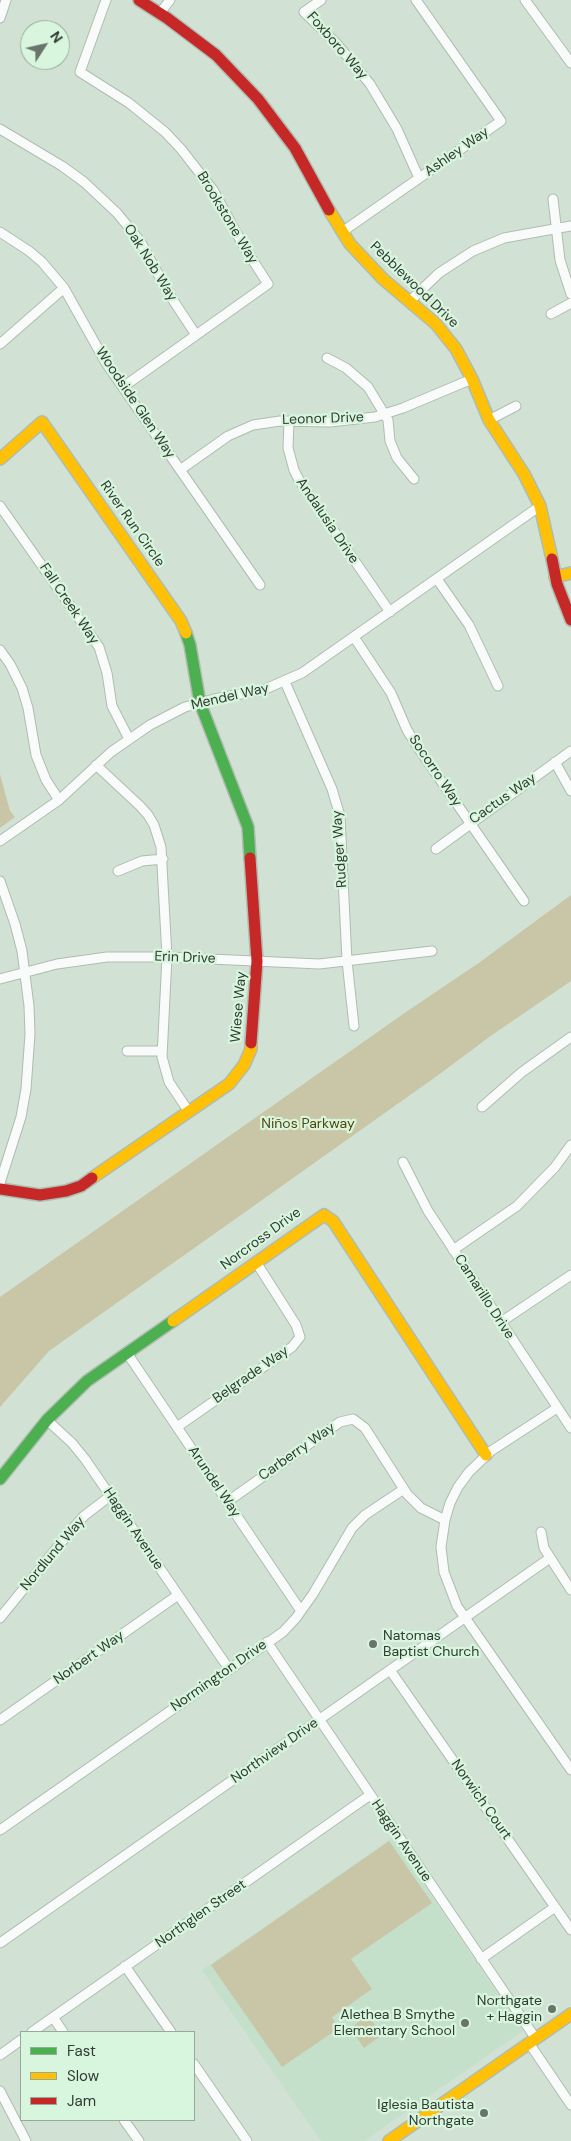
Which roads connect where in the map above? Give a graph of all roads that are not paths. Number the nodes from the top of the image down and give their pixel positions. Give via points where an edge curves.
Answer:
1 (6, 0) edge
2 (106, 0) edge
3 (138, 0) edge
4 (170, 0) edge
5 (321, 0) edge
6 (416, 0) edge
7 (525, 0) edge
8 (160, 13) junction
9 (0, 18) edge
10 (571, 64) edge
11 (0, 129) edge
12 (419, 178) junction
13 (553, 199) dead end
14 (571, 226) edge
15 (557, 228) junction
16 (0, 232) edge
17 (342, 232) junction
18 (64, 288) junction
19 (571, 294) edge
20 (410, 301) junction
21 (571, 303) edge
22 (552, 314) dead end
23 (196, 335) junction
24 (0, 344) edge
25 (327, 358) dead end
26 (472, 378) junction
27 (123, 387) junction
28 (516, 406) dead end
29 (385, 414) junction
30 (489, 420) junction
31 (289, 421) junction
32 (0, 459) edge
33 (180, 470) junction
34 (414, 479) dead end
35 (0, 506) edge
36 (540, 506) junction
37 (571, 572) edge
38 (555, 577) junction
39 (437, 579) junction
40 (260, 585) dead end
41 (390, 612) junction
42 (571, 620) edge
43 (354, 637) junction
44 (0, 650) edge
45 (284, 682) junction
46 (498, 686) dead end
47 (200, 703) junction
48 (129, 739) junction
49 (571, 751) edge
50 (555, 762) junction
51 (96, 765) junction
52 (571, 791) edge
53 (59, 800) junction
54 (470, 823) junction
55 (0, 841) edge
56 (436, 849) dead end
57 (163, 859) junction
58 (118, 871) dead end
59 (0, 880) edge
60 (524, 901) dead end
61 (432, 951) dead end
62 (167, 957) junction
63 (257, 961) junction
64 (347, 961) junction
65 (26, 972) junction
66 (0, 979) edge
67 (354, 1026) dead end
68 (571, 1037) edge
69 (127, 1051) dead end
70 (162, 1051) junction
71 (482, 1107) dead end
72 (189, 1112) junction
73 (571, 1145) edge
74 (403, 1162) dead end
75 (0, 1183) edge
76 (0, 1189) edge
77 (453, 1250) junction
78 (256, 1262) junction
79 (571, 1275) edge
80 (500, 1322) junction
81 (126, 1353) junction
82 (557, 1408) junction
83 (47, 1420) junction
84 (177, 1427) junction
85 (571, 1428) edge
86 (486, 1455) junction
87 (0, 1479) edge
88 (404, 1489) junction
89 (110, 1496) junction
90 (227, 1502) junction
91 (444, 1520) junction
92 (541, 1532) dead end
93 (550, 1558) junction
94 (571, 1590) edge
95 (178, 1595) junction
96 (301, 1611) junction
97 (0, 1618) edge
98 (465, 1618) junction
99 (267, 1642) junction
100 (229, 1669) junction
101 (390, 1670) junction
102 (0, 1720) edge
103 (318, 1720) junction
104 (571, 1770) edge
105 (370, 1796) junction
106 (0, 1830) edge
107 (555, 1907) junction
108 (571, 1930) edge
109 (0, 1943) edge
110 (481, 1960) junction
111 (125, 1966) junction
112 (571, 2014) edge
113 (53, 2017) junction
114 (33, 2031) edge
115 (62, 2031) edge
116 (170, 2031) edge
117 (20, 2041) edge
118 (532, 2041) junction
119 (0, 2055) edge
120 (195, 2065) edge
121 (0, 2091) edge
122 (571, 2105) edge
123 (125, 2121) edge
124 (26, 2141) edge
125 (139, 2141) edge
126 (247, 2141) edge
127 (389, 2141) edge

1 - 9 street
2 - 23 street, Brookstone Way via 80,72 135,108 181,149 213,190 268,284
3 - 8 street, Pebblewood Drive
4 - 8 street
5 - 12 street, Foxboro Way via 304,12 337,44 370,84 398,129
6 - 12 street, Ashley Way via 500,121
7 - 10 street
8 - 17 street, Pebblewood Drive via 216,56 258,99 295,148
11 - 23 street, Oak Nob Way via 77,176 117,212 140,241
12 - 17 street, Ashley Way
13 - 15 street
14 - 15 street
15 - 19 street via 563,271
15 - 20 street via 504,238 473,251 439,273
16 - 18 street, Woodside Glen Way via 42,262
17 - 20 street, Pebblewood Drive via 369,266
18 - 24 street
18 - 27 street, Woodside Glen Way
20 - 26 street, Pebblewood Drive via 448,338
21 - 22 street
23 - 27 street, Brookstone Way
25 - 29 street via 346,368 363,383
26 - 29 street, Leonor Drive
26 - 30 street, Pebblewood Drive
27 - 33 street, Woodside Glen Way
28 - 30 street
29 - 31 street, Leonor Drive via 352,421
29 - 34 street via 397,458
30 - 36 street, Pebblewood Drive via 524,474
31 - 33 street, Leonor Drive via 243,429
31 - 41 street, Andalusia Drive via 288,448 299,480
32 - 47 street, River Run Circle via 42,422 181,621 190,645
33 - 40 street, Woodside Glen Way
35 - 48 street, Fall Creek Way via 99,647 112,706
36 - 38 street, Pebblewood Drive
36 - 39 street, Mendel Way
37 - 38 street
38 - 42 street, Pebblewood Drive
39 - 41 street, Mendel Way
39 - 46 street via 469,625
41 - 43 street, Mendel Way
43 - 45 street, Mendel Way
43 - 54 street, Socorro Way via 386,685 418,749
44 - 53 street via 22,688 36,755
45 - 47 street, Mendel Way via 246,695
45 - 64 street, Rudger Way via 332,788 340,816
47 - 48 street, Mendel Way via 161,718
47 - 63 street, Wiese Way via 248,826
48 - 51 street, Mendel Way
49 - 50 street, Cactus Way
50 - 52 street
50 - 54 street, Cactus Way
51 - 53 street, Mendel Way
51 - 57 street via 148,815 158,836
53 - 55 street, Mendel Way
54 - 56 street, Cactus Way
54 - 60 street, Socorro Way
57 - 58 street via 136,863
57 - 62 street
59 - 65 street
61 - 64 street, Erin Drive
62 - 63 street, Erin Drive
62 - 65 street, Erin Drive via 107,957
62 - 70 street
63 - 64 street, Erin Drive via 319,964
63 - 72 street, Wiese Way via 253,1037 249,1054 228,1084
64 - 67 street, Rudger Way
65 - 66 street, Erin Drive
65 - 75 street via 30,1034 26,1089 16,1137
68 - 71 street via 522,1072
69 - 70 street
70 - 72 street via 169,1082
72 - 76 street, Wiese Way via 81,1186 40,1195
73 - 77 street via 518,1206
74 - 77 street, Camarillo Drive via 418,1195
77 - 80 street, Camarillo Drive
78 - 81 street, Norcross Drive
78 - 84 street, Belgrade Way via 296,1325 300,1337 292,1347
78 - 86 street, Norcross Drive via 315,1219 324,1215 332,1221
79 - 80 street
80 - 82 street, Camarillo Drive
81 - 83 street, Norcross Drive via 87,1381
81 - 84 street, Arundel Way
82 - 85 street, Camarillo Drive
82 - 86 street
83 - 87 street, Norcross Drive
83 - 89 street, Haggin Avenue via 72,1443
84 - 90 street, Arundel Way
86 - 91 street via 458,1487
88 - 90 street, Carberry Way via 365,1428 353,1419 340,1422
88 - 91 street, Carberry Way via 421,1508
88 - 96 street, Normington Drive via 365,1515 352,1528
89 - 95 street, Haggin Avenue
89 - 97 street, Nordlund Way via 72,1528
90 - 96 street, Arundel Way
91 - 98 street via 444,1572
92 - 93 street via 542,1543
93 - 94 street
93 - 98 street, Northview Drive
95 - 100 street, Haggin Avenue
95 - 102 street, Norbert Way
96 - 99 street, Normington Drive via 283,1632
98 - 101 street, Northview Drive
98 - 104 street
99 - 100 street, Normington Drive
99 - 103 street, Haggin Avenue
100 - 106 street, Normington Drive
101 - 103 street, Northview Drive
101 - 107 street, Norwich Court
103 - 105 street, Haggin Avenue
103 - 109 street, Northview Drive
105 - 110 street, Haggin Avenue
105 - 111 street, Northglen Street
107 - 108 street, Norwich Court
107 - 110 street
110 - 118 street, Haggin Avenue
111 - 113 street, Northglen Street
111 - 116 street
112 - 118 street
113 - 114 street, Northglen Street
113 - 115 street
117 - 119 street
118 - 122 street, Haggin Avenue
118 - 127 street
120 - 126 street
121 - 124 street
123 - 125 street

